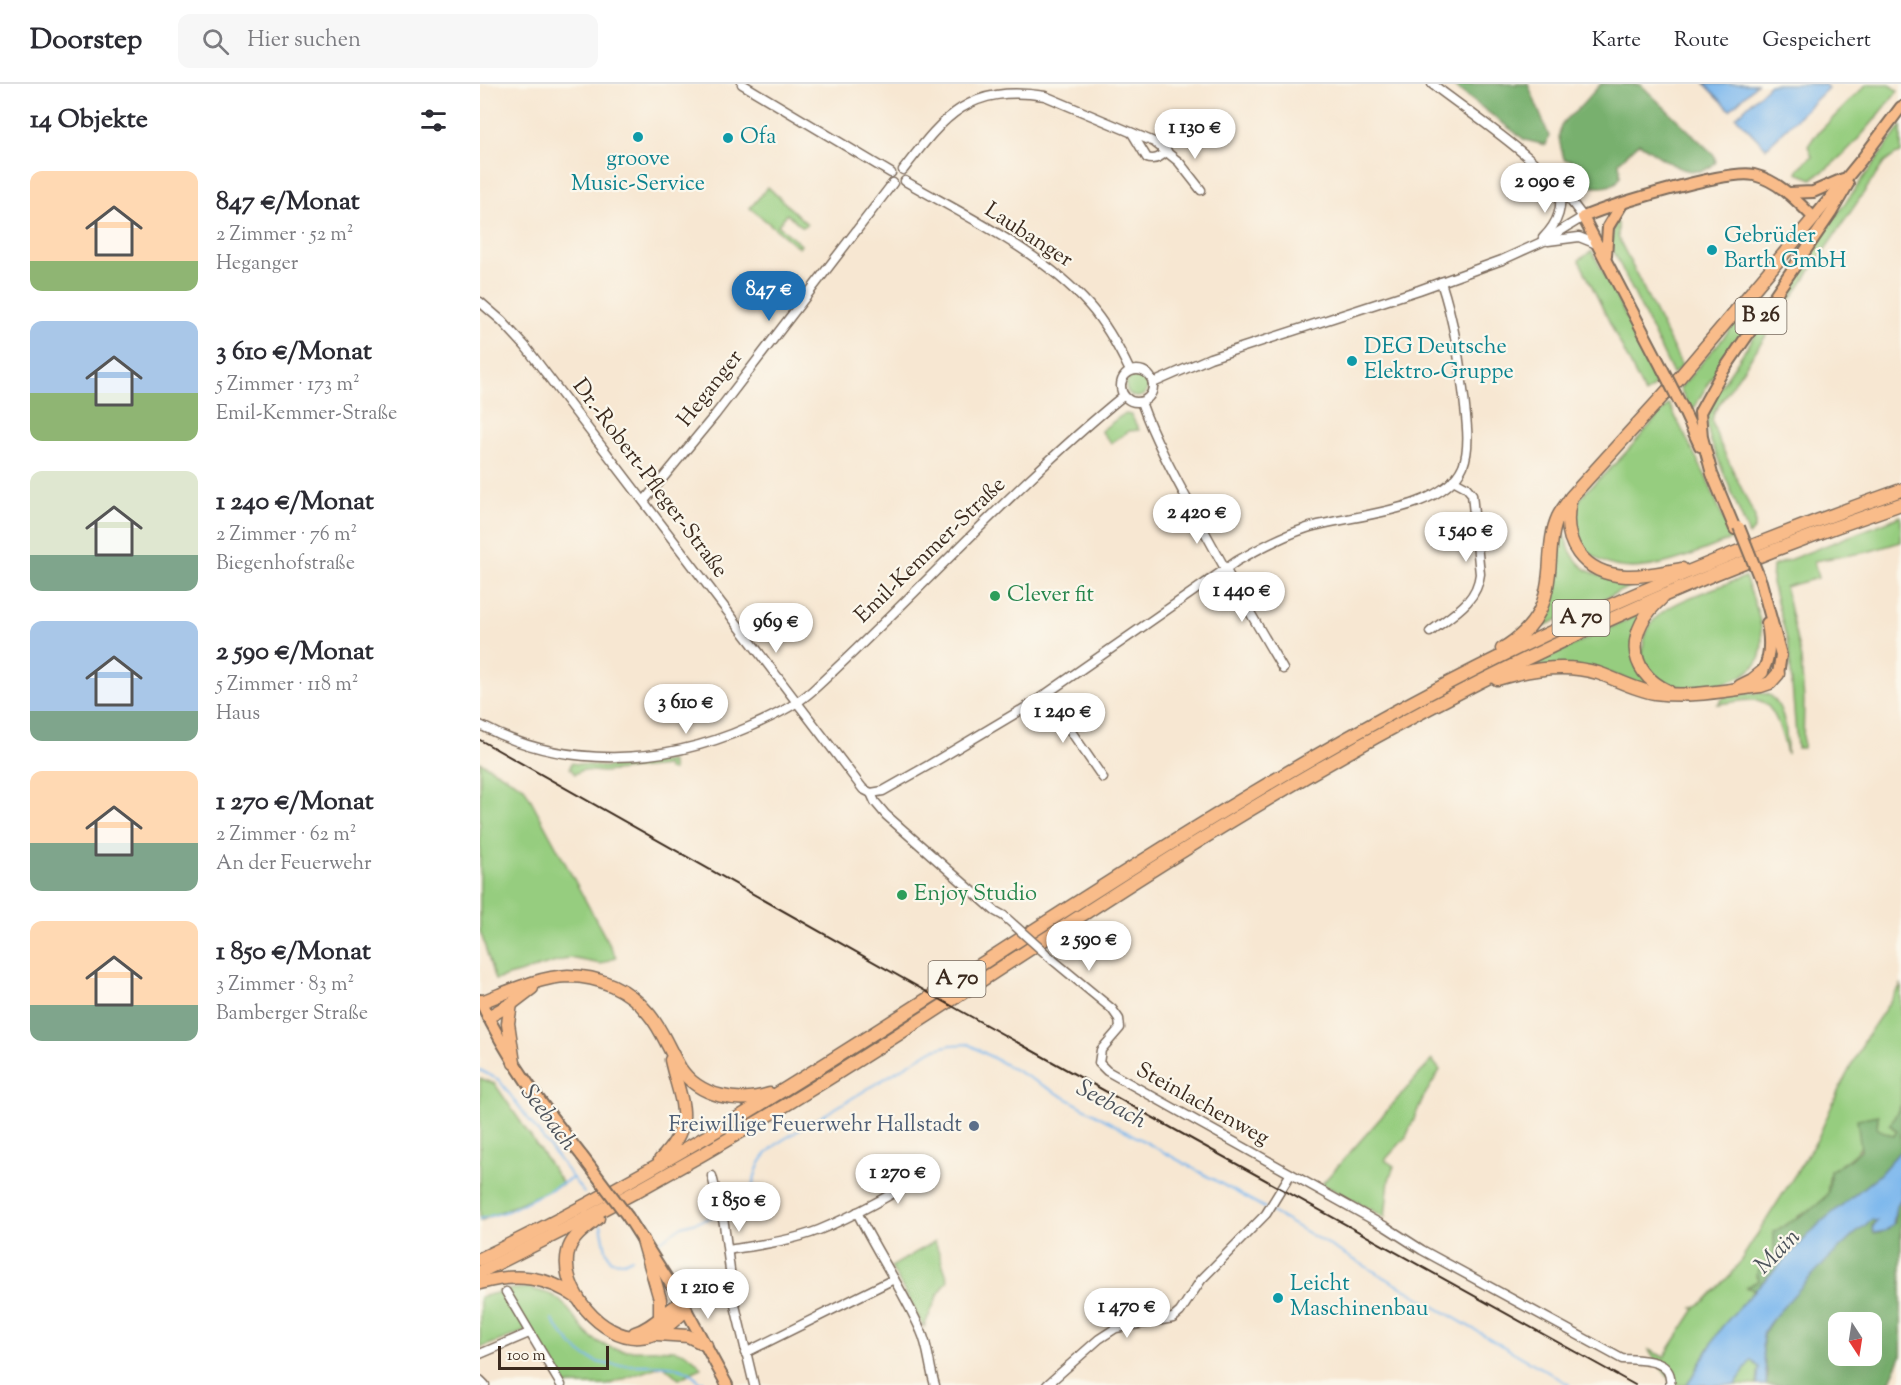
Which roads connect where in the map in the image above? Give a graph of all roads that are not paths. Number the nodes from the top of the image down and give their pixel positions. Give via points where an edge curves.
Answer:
1 (742, 84) edge
2 (1432, 84) edge
3 (1901, 107) edge
4 (1131, 132) junction
5 (1167, 151) junction
6 (903, 170) junction
7 (891, 172) junction
8 (1852, 172) junction
9 (905, 181) junction
10 (893, 183) junction
11 (1559, 184) junction
12 (1201, 189) dead end
13 (1788, 193) junction
14 (1622, 204) junction
15 (1583, 217) junction
16 (1814, 218) junction
17 (1540, 243) junction
18 (1599, 246) junction
19 (1606, 260) junction
20 (1441, 282) junction
21 (480, 302) edge
22 (1130, 371) junction
23 (1153, 383) junction
24 (1123, 396) junction
25 (1141, 402) junction
26 (1712, 474) junction
27 (1453, 480) junction
28 (1901, 490) edge
29 (1571, 498) junction
30 (645, 501) junction
31 (1901, 504) edge
32 (1704, 565) junction
33 (1225, 569) junction
34 (1759, 583) junction
35 (1668, 593) junction
36 (1430, 632) dead end
37 (1283, 669) dead end
38 (1761, 672) joint
39 (1778, 675) joint
40 (1466, 682) junction
41 (1735, 688) junction
42 (1046, 694) junction
43 (1675, 694) junction
44 (796, 702) junction
45 (480, 726) edge
46 (1103, 778) dead end
47 (871, 793) junction
48 (538, 983) junction
49 (481, 1001) edge
50 (511, 1004) junction
51 (488, 1017) junction
52 (668, 1048) junction
53 (1099, 1063) joint
54 (514, 1064) junction
55 (786, 1089) junction
56 (645, 1173) junction
57 (926, 1174) dead end
58 (1290, 1175) junction
59 (712, 1176) dead end
60 (617, 1202) junction
61 (857, 1212) junction
62 (643, 1240) junction
63 (728, 1250) junction
64 (501, 1255) junction
65 (482, 1273) edge
66 (894, 1279) junction
67 (507, 1292) dead end
68 (578, 1299) junction
69 (684, 1306) junction
70 (660, 1317) junction
71 (529, 1333) junction
72 (622, 1334) junction
73 (657, 1334) junction
74 (706, 1345) junction
75 (745, 1353) junction
76 (480, 1354) edge
77 (480, 1380) edge
78 (485, 1385) edge
79 (561, 1385) edge
80 (726, 1385) edge
81 (754, 1385) edge
82 (935, 1385) edge
83 (1047, 1385) edge
84 (1670, 1385) edge

1 - 7 street
2 - 11 street
3 - 8 main road, B 26
4 - 5 street
4 - 5 street via 1147,158 1161,157
4 - 6 street via 1029,91 999,89 973,95 951,110
5 - 12 street
6 - 7 street
6 - 9 street
7 - 10 street
8 - 13 main road via 1813,192
8 - 16 main road, B 26
8 - 26 main road, B 26 via 1831,213 1702,405 1699,420
9 - 10 street via 901,185
9 - 22 street, Laubanger via 1057,274 1096,314
10 - 30 street, Heganger
11 - 15 street
11 - 17 street via 1561,208 1557,221
13 - 14 main road via 1752,174
13 - 16 main road
14 - 15 main road
14 - 19 main road via 1608,226
15 - 17 street
15 - 18 main road, B 26
16 - 29 highway
17 - 18 street via 1579,237
17 - 20 street
18 - 19 main road, B 26
19 - 26 main road, B 26, bridge
20 - 23 street via 1210,358
20 - 27 street via 1456,332 1466,418 1465,458
21 - 30 street, Dr.-Robert-Pfleger-Straße via 525,346
22 - 23 street via 1146,372
22 - 24 street via 1120,384
23 - 25 street via 1151,395
24 - 25 street
24 - 44 street, Emil-Kemmer-Straße
25 - 33 street via 1160,449
26 - 34 main road, B 26
27 - 33 street via 1440,493 1417,503 1294,533 1264,545
27 - 36 street via 1472,494 1479,582 1472,599
28 - 32 highway, A 70
29 - 32 highway via 1567,522 1572,543 1596,569 1639,576
29 - 40 highway via 1558,516 1554,530 1544,604 1534,621
30 - 44 street, Dr.-Robert-Pfleger-Straße
31 - 35 highway, A 70
32 - 40 highway, A 70 via 1582,618
33 - 37 street
33 - 42 street
34 - 38 main road, B 26 via 1770,636 1766,665
34 - 39 main road, B 26 via 1781,655
35 - 40 highway, A 70
35 - 43 highway via 1644,618 1635,646 1646,675 1654,684
38 - 41 highway
39 - 41 highway via 1761,686
40 - 43 highway via 1560,668 1595,673 1654,693
40 - 55 highway, A 70 via 1368,726 1255,791
40 - 60 highway, A 70 via 1265,800 816,1087
41 - 43 highway
42 - 46 street
42 - 47 street via 929,765 883,791
44 - 45 street, Emil-Kemmer-Straße via 762,722 715,741 673,752 626,757 577,756 533,747
44 - 47 street, Dr.-Robert-Pfleger-Straße via 863,789
47 - 53 street, Dr.-Robert-Pfleger-Straße, bridge via 886,815 1112,1009 1120,1028 1101,1050
48 - 49 highway
48 - 50 highway
48 - 52 highway via 567,976 583,977 623,990 650,1014
49 - 51 main road
50 - 51 highway
50 - 54 highway via 508,1023
51 - 54 main road
52 - 55 highway via 688,1078 712,1093 742,1098
52 - 56 highway via 684,1114 676,1141
53 - 58 street, Steinlachenweg via 1113,1075
54 - 62 main road, bridge
55 - 56 highway, A 70
56 - 64 highway, A 70
57 - 61 street
58 - 83 street via 1266,1214 1202,1280 1173,1318 1116,1328
58 - 84 street, Steinlachenweg via 1622,1359 1660,1364 1670,1375
59 - 63 street
60 - 64 highway, A 70
60 - 68 highway via 578,1235 568,1251 567,1268
61 - 63 street via 785,1240
61 - 66 street
62 - 69 main road
62 - 70 highway via 660,1299
63 - 75 street
64 - 65 highway, A 70
65 - 68 highway via 540,1279
66 - 75 street
66 - 82 street via 922,1332
67 - 71 street
68 - 72 highway via 604,1327
69 - 70 highway
69 - 73 highway
69 - 74 main road
70 - 72 highway via 642,1331
71 - 76 street
71 - 79 street
72 - 73 highway
73 - 74 highway via 688,1336
74 - 80 main road
75 - 81 street
77 - 78 street

